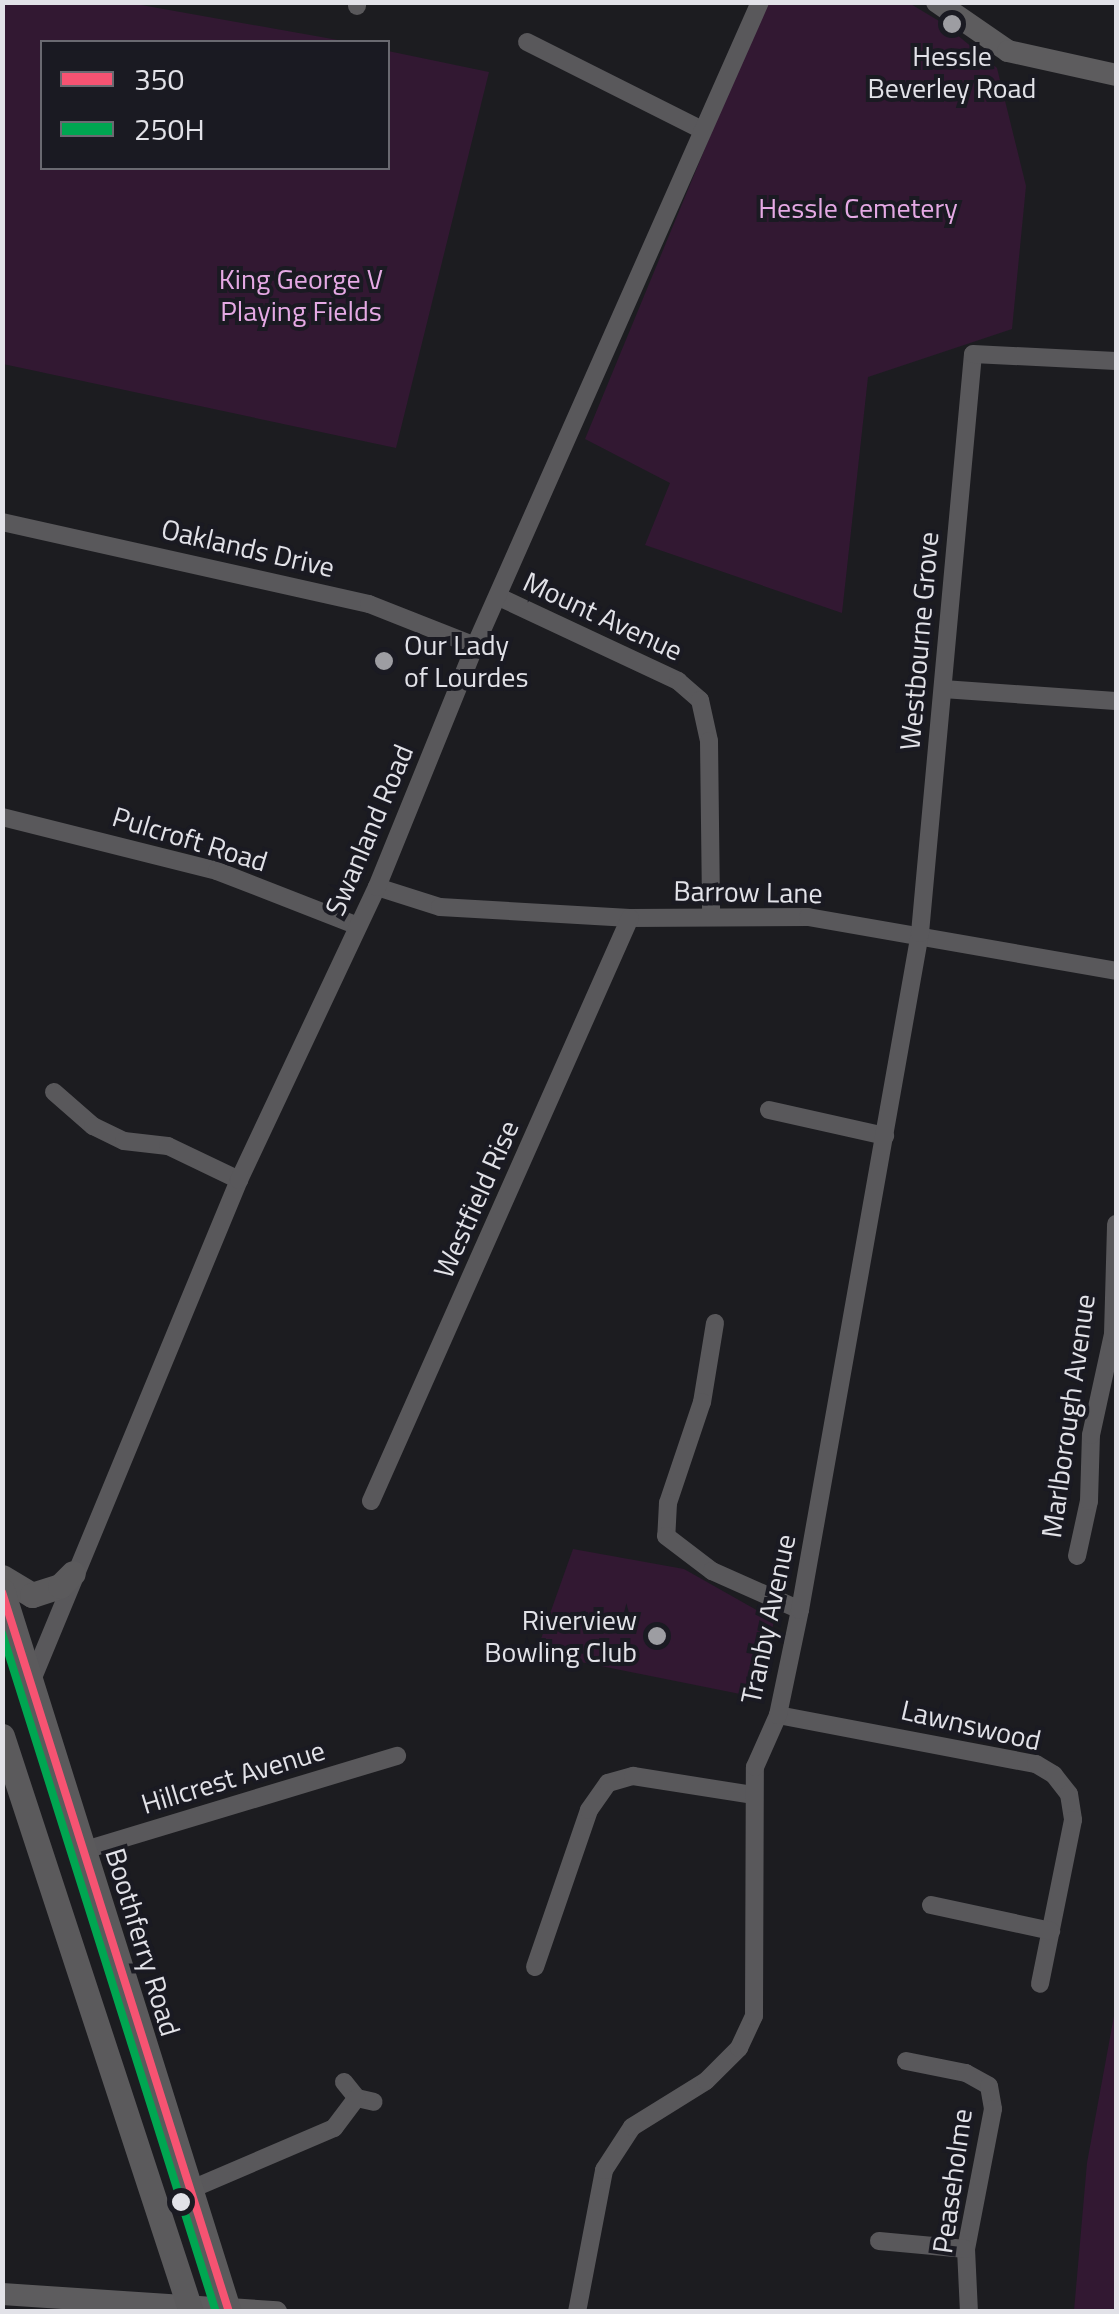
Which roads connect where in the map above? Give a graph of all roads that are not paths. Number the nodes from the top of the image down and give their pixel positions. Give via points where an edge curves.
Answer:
1 (760, 2) edge
2 (936, 2) edge
3 (527, 42) dead end
4 (1116, 75) edge
5 (702, 130) junction
6 (1116, 361) edge
7 (2, 522) edge
8 (499, 598) junction
9 (475, 646) junction
10 (942, 689) junction
11 (1116, 702) edge
12 (2, 817) edge
13 (377, 887) junction
14 (711, 917) junction
15 (630, 918) junction
16 (358, 926) junction
17 (920, 933) junction
18 (1116, 971) edge
19 (54, 1092) dead end
20 (770, 1110) dead end
21 (886, 1136) junction
22 (240, 1180) junction
23 (1116, 1224) edge
24 (715, 1324) dead end
25 (371, 1501) dead end
26 (1076, 1556) dead end
27 (73, 1573) junction
28 (2, 1577) edge
29 (2, 1590) edge
30 (800, 1610) junction
31 (32, 1680) junction
32 (778, 1715) junction
33 (2, 1736) edge
34 (397, 1756) dead end
35 (752, 1795) junction
36 (84, 1850) junction
37 (931, 1905) dead end
38 (1051, 1931) junction
39 (535, 1967) dead end
40 (1040, 1984) dead end
41 (906, 2061) dead end
42 (344, 2082) dead end
43 (187, 2191) junction
44 (879, 2241) dead end
45 (966, 2249) junction
46 (2, 2294) edge
47 (191, 2309) edge
48 (229, 2310) edge
49 (276, 2312) edge
50 (577, 2312) edge
51 (968, 2312) edge

1 - 5 street, Swanland Road
2 - 4 street via 1008,50
3 - 5 street
5 - 8 street, Swanland Road
6 - 10 street, Westbourne Grove via 973,354
7 - 9 street, Oaklands Drive via 369,604
8 - 9 street, Swanland Road
8 - 14 street, Mount Avenue via 678,680 700,700 709,741
9 - 13 street, Swanland Road
10 - 11 street
10 - 17 street, Westbourne Grove
12 - 16 street, Pulcroft Road via 217,871
13 - 15 street, Barrow Lane via 440,907
13 - 16 street, Swanland Road
14 - 15 street, Barrow Lane
14 - 17 street, Barrow Lane via 808,917
15 - 25 street, Westfield Rise
16 - 22 street, Swanland Road
17 - 18 street, Barrow Lane
17 - 21 street, Tranby Avenue
19 - 22 street via 93,1126 124,1141 168,1146
20 - 21 street
21 - 30 street, Tranby Avenue
22 - 27 street, Swanland Road
23 - 26 street, Marlborough Avenue via 1113,1334 1091,1435 1089,1501
24 - 30 street via 702,1402 668,1503 666,1536 712,1571
27 - 28 main road via 60,1586 32,1595
27 - 31 street, Swanland Road
29 - 31 main road, Boothferry Road
30 - 32 street, Tranby Avenue
31 - 36 main road, Boothferry Road
32 - 35 street, Tranby Avenue via 755,1767
32 - 38 street, Lawnswood via 1036,1764 1054,1775 1069,1794 1072,1820
33 - 47 main road
34 - 36 street, Hillcrest Avenue
35 - 39 street via 633,1776 608,1783 588,1810
35 - 50 street, Tranby Avenue via 759,1976 754,2016 738,2048 706,2081 632,2127 604,2170
36 - 43 main road, Boothferry Road
37 - 38 street
38 - 40 street, Lawnswood
41 - 45 street, Peaseholme via 966,2073 989,2086 992,2110
42 - 43 street via 366,2100 334,2128
43 - 48 main road, Boothferry Road
44 - 45 street
45 - 51 street, Peaseholme
46 - 47 street
47 - 48 street
48 - 49 street

